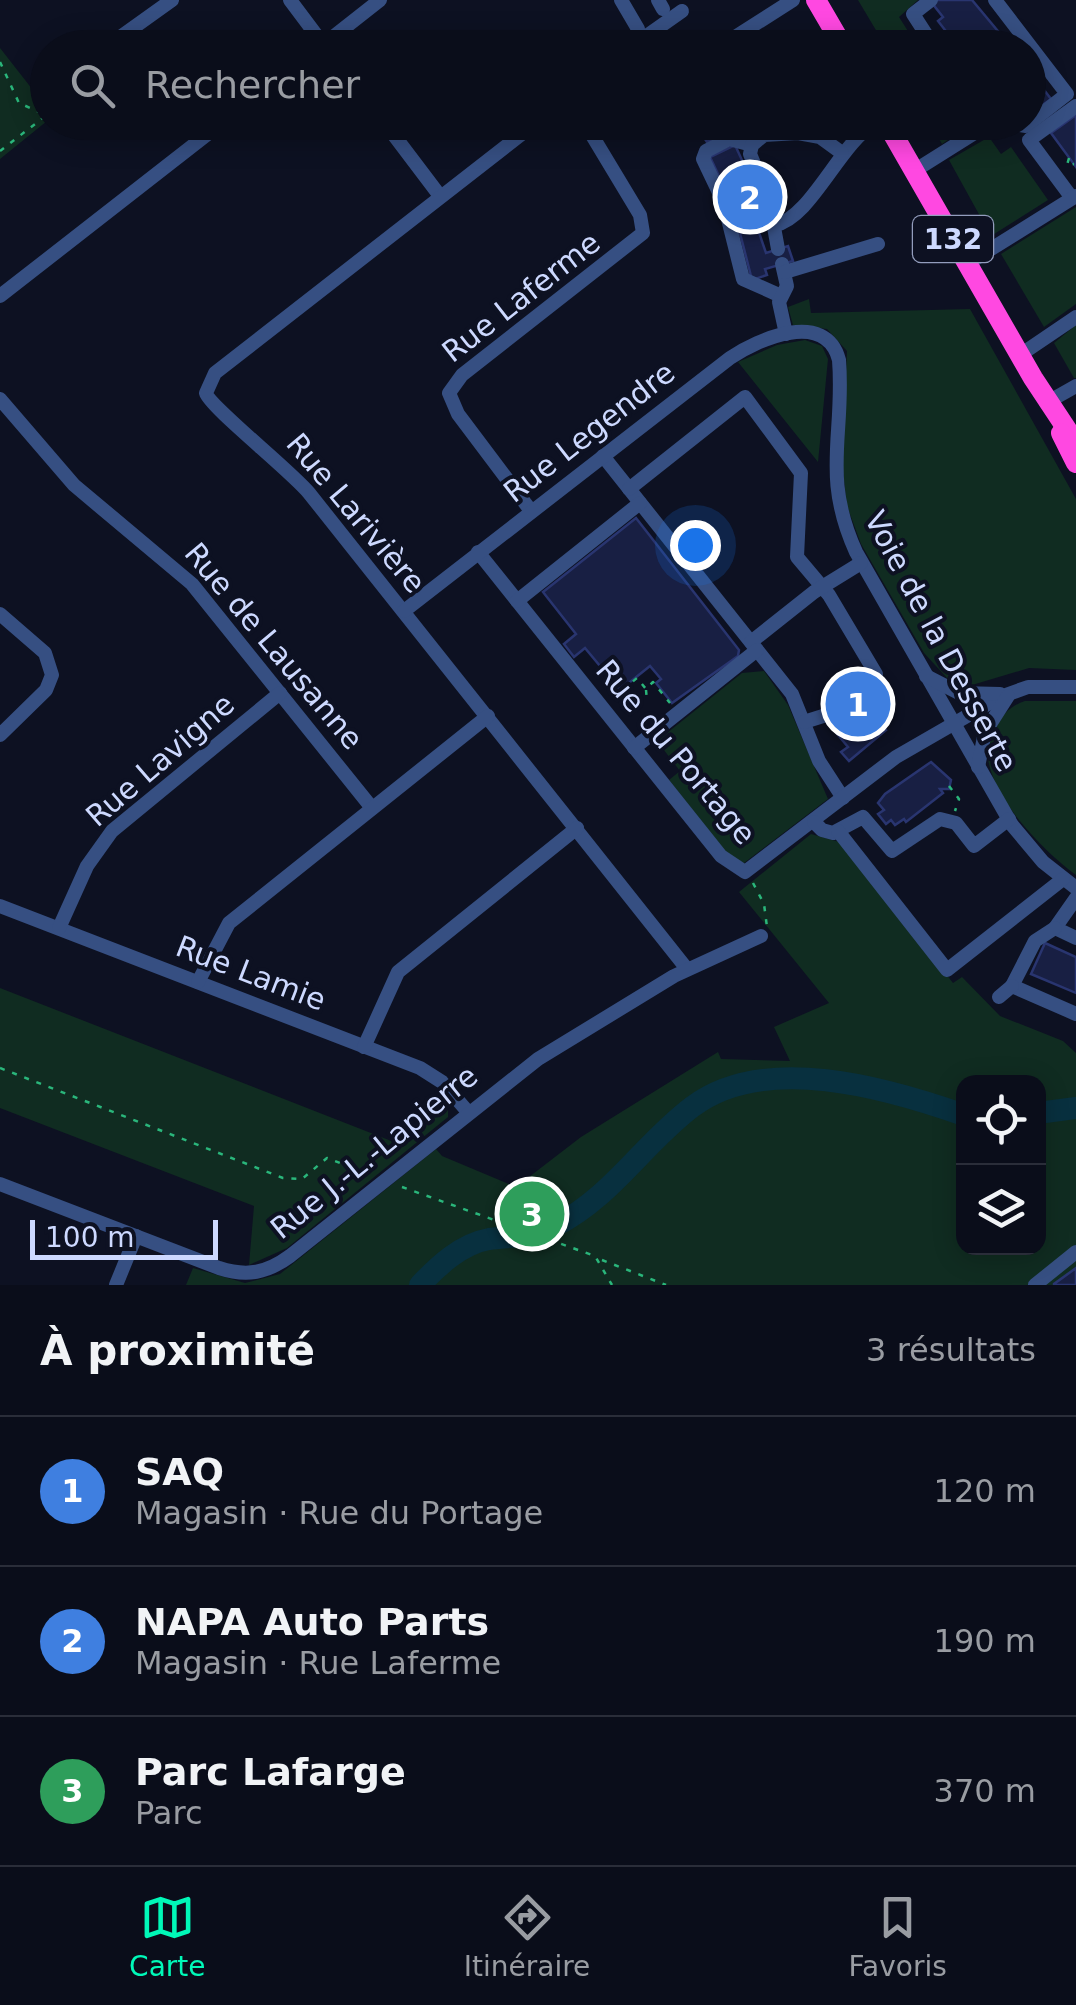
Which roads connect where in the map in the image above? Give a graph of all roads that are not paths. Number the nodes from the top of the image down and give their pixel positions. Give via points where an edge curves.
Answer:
1 (172, 0) edge
2 (290, 0) edge
3 (380, 0) edge
4 (621, 0) edge
5 (792, 0) edge
6 (816, 0) edge
7 (932, 0) edge
8 (995, 0) edge
9 (682, 11) dead end
10 (638, 28) dead end
11 (130, 30) edge
12 (312, 30) edge
13 (343, 30) edge
14 (655, 30) edge
15 (746, 30) edge
16 (834, 30) edge
17 (923, 30) edge
18 (1018, 30) edge
19 (1046, 67) edge
20 (1076, 106) edge
21 (1046, 114) edge
22 (1046, 122) edge
23 (200, 140) edge
24 (398, 140) edge
25 (513, 140) edge
26 (595, 140) edge
27 (727, 140) edge
28 (730, 140) edge
29 (760, 140) edge
30 (824, 140) edge
31 (857, 140) edge
32 (896, 140) edge
33 (963, 140) edge
34 (1030, 140) edge
35 (842, 154) junction
36 (747, 156) junction
37 (914, 171) junction
38 (440, 196) junction
39 (1074, 196) edge
40 (776, 225) junction
41 (878, 244) dead end
42 (782, 262) junction
43 (967, 264) junction
44 (0, 296) edge
45 (780, 296) junction
46 (1076, 316) edge
47 (786, 334) junction
48 (822, 336) joint
49 (1020, 355) junction
50 (1076, 386) edge
51 (0, 399) edge
52 (1047, 402) junction
53 (1076, 443) edge
54 (603, 456) junction
55 (1076, 463) edge
56 (630, 489) junction
57 (640, 503) junction
58 (531, 511) junction
59 (478, 552) junction
60 (862, 563) junction
61 (821, 587) junction
62 (517, 601) junction
63 (404, 610) junction
64 (0, 614) edge
65 (754, 646) junction
66 (925, 675) junction
67 (1076, 687) edge
68 (280, 693) junction
69 (1011, 693) junction
70 (488, 716) junction
71 (804, 722) junction
72 (953, 724) junction
73 (0, 735) edge
74 (634, 748) junction
75 (978, 768) junction
76 (843, 798) junction
77 (372, 808) junction
78 (1008, 819) junction
79 (814, 822) junction
80 (578, 828) junction
81 (838, 831) junction
82 (1069, 883) edge
83 (1076, 898) edge
84 (0, 906) edge
85 (59, 928) junction
86 (1055, 928) junction
87 (760, 936) road end
88 (1076, 938) edge
89 (687, 969) junction
90 (198, 982) junction
91 (1012, 986) junction
92 (1000, 997) dead end
93 (1076, 1014) edge
94 (364, 1047) junction
95 (468, 1112) junction
96 (0, 1184) edge
97 (136, 1236) junction
98 (1076, 1252) edge
99 (116, 1285) edge
100 (1035, 1285) edge

1 - 11 street
2 - 12 street
3 - 13 street
4 - 10 street
5 - 15 street
6 - 16 highway
7 - 17 street via 913,14
8 - 18 street
9 - 14 street
19 - 21 street via 1067,94
20 - 22 street
23 - 44 street
24 - 38 street
25 - 38 street, Rue Larivière
26 - 58 street, Rue Laferme via 640,216 643,233 462,376 449,394
27 - 45 street via 703,158 724,203 743,279
28 - 36 street
29 - 36 street
30 - 35 street
31 - 35 street
32 - 37 highway, 132
33 - 37 street
34 - 39 street
35 - 40 street via 798,214
36 - 40 street
37 - 43 highway, 132
38 - 63 street, Rue Larivière via 215,372 206,393 213,407 299,481
39 - 43 street
40 - 42 street
41 - 42 street
42 - 45 street via 787,286
43 - 49 highway, 132
45 - 47 street
46 - 49 street
47 - 48 street, Rue Legendre
47 - 54 street, Rue Legendre via 730,358
48 - 60 street, Voie de la Desserte via 839,360 837,496
49 - 52 highway, 132
50 - 52 street
51 - 68 street, Rue de Lausanne via 74,485 187,578
52 - 53 highway, 132
52 - 55 highway, 132
54 - 56 street
54 - 58 street, Rue Legendre
56 - 57 street
56 - 61 street via 744,397 801,473 797,557
57 - 62 street
57 - 65 street
58 - 59 street, Rue Legendre
59 - 62 street, Rue du Portage
59 - 63 street, Rue Legendre
60 - 61 street
60 - 66 street, Voie de la Desserte
61 - 65 street
61 - 71 street via 876,674 823,716
62 - 74 street, Rue du Portage
63 - 70 street, Rue Larivière
64 - 73 street via 45,653 52,674 46,690
65 - 71 street via 792,694
65 - 74 street
66 - 69 street, Rue du Portage via 960,693
66 - 72 street, Voie de la Desserte
67 - 69 street, Rue du Portage
68 - 77 street, Rue de Lausanne
68 - 85 street, Rue Lavigne via 112,832 87,866
69 - 72 street, Rue du Portage
69 - 75 street via 988,727
70 - 77 street
70 - 80 street, Rue Larivière
71 - 76 street via 818,761
72 - 75 street, Voie de la Desserte
72 - 76 street, Rue du Portage
74 - 79 street, Rue du Portage via 737,869 751,871
75 - 78 street, Voie de la Desserte
76 - 79 street, Rue du Portage
77 - 90 street via 229,924
78 - 81 street via 974,846 946,818 892,851 863,816
78 - 82 street, Voie de la Desserte
79 - 81 street via 826,833
80 - 89 street, Rue Larivière
80 - 94 street via 398,972
81 - 82 street via 947,970
83 - 86 street
84 - 85 street, Rue Lamie
85 - 90 street, Rue Lamie
86 - 88 street
86 - 91 street via 1035,941
87 - 89 street, Rue J.-L.-Lapierre
89 - 95 street, Rue J.-L.-Lapierre via 572,1036
90 - 94 street, Rue Lamie
91 - 92 street
91 - 93 street
94 - 95 street, Rue Lamie via 432,1074
95 - 97 street, Rue J.-L.-Lapierre via 266,1270 230,1272
96 - 97 street, Rue J.-L.-Lapierre
97 - 99 street
98 - 100 street

